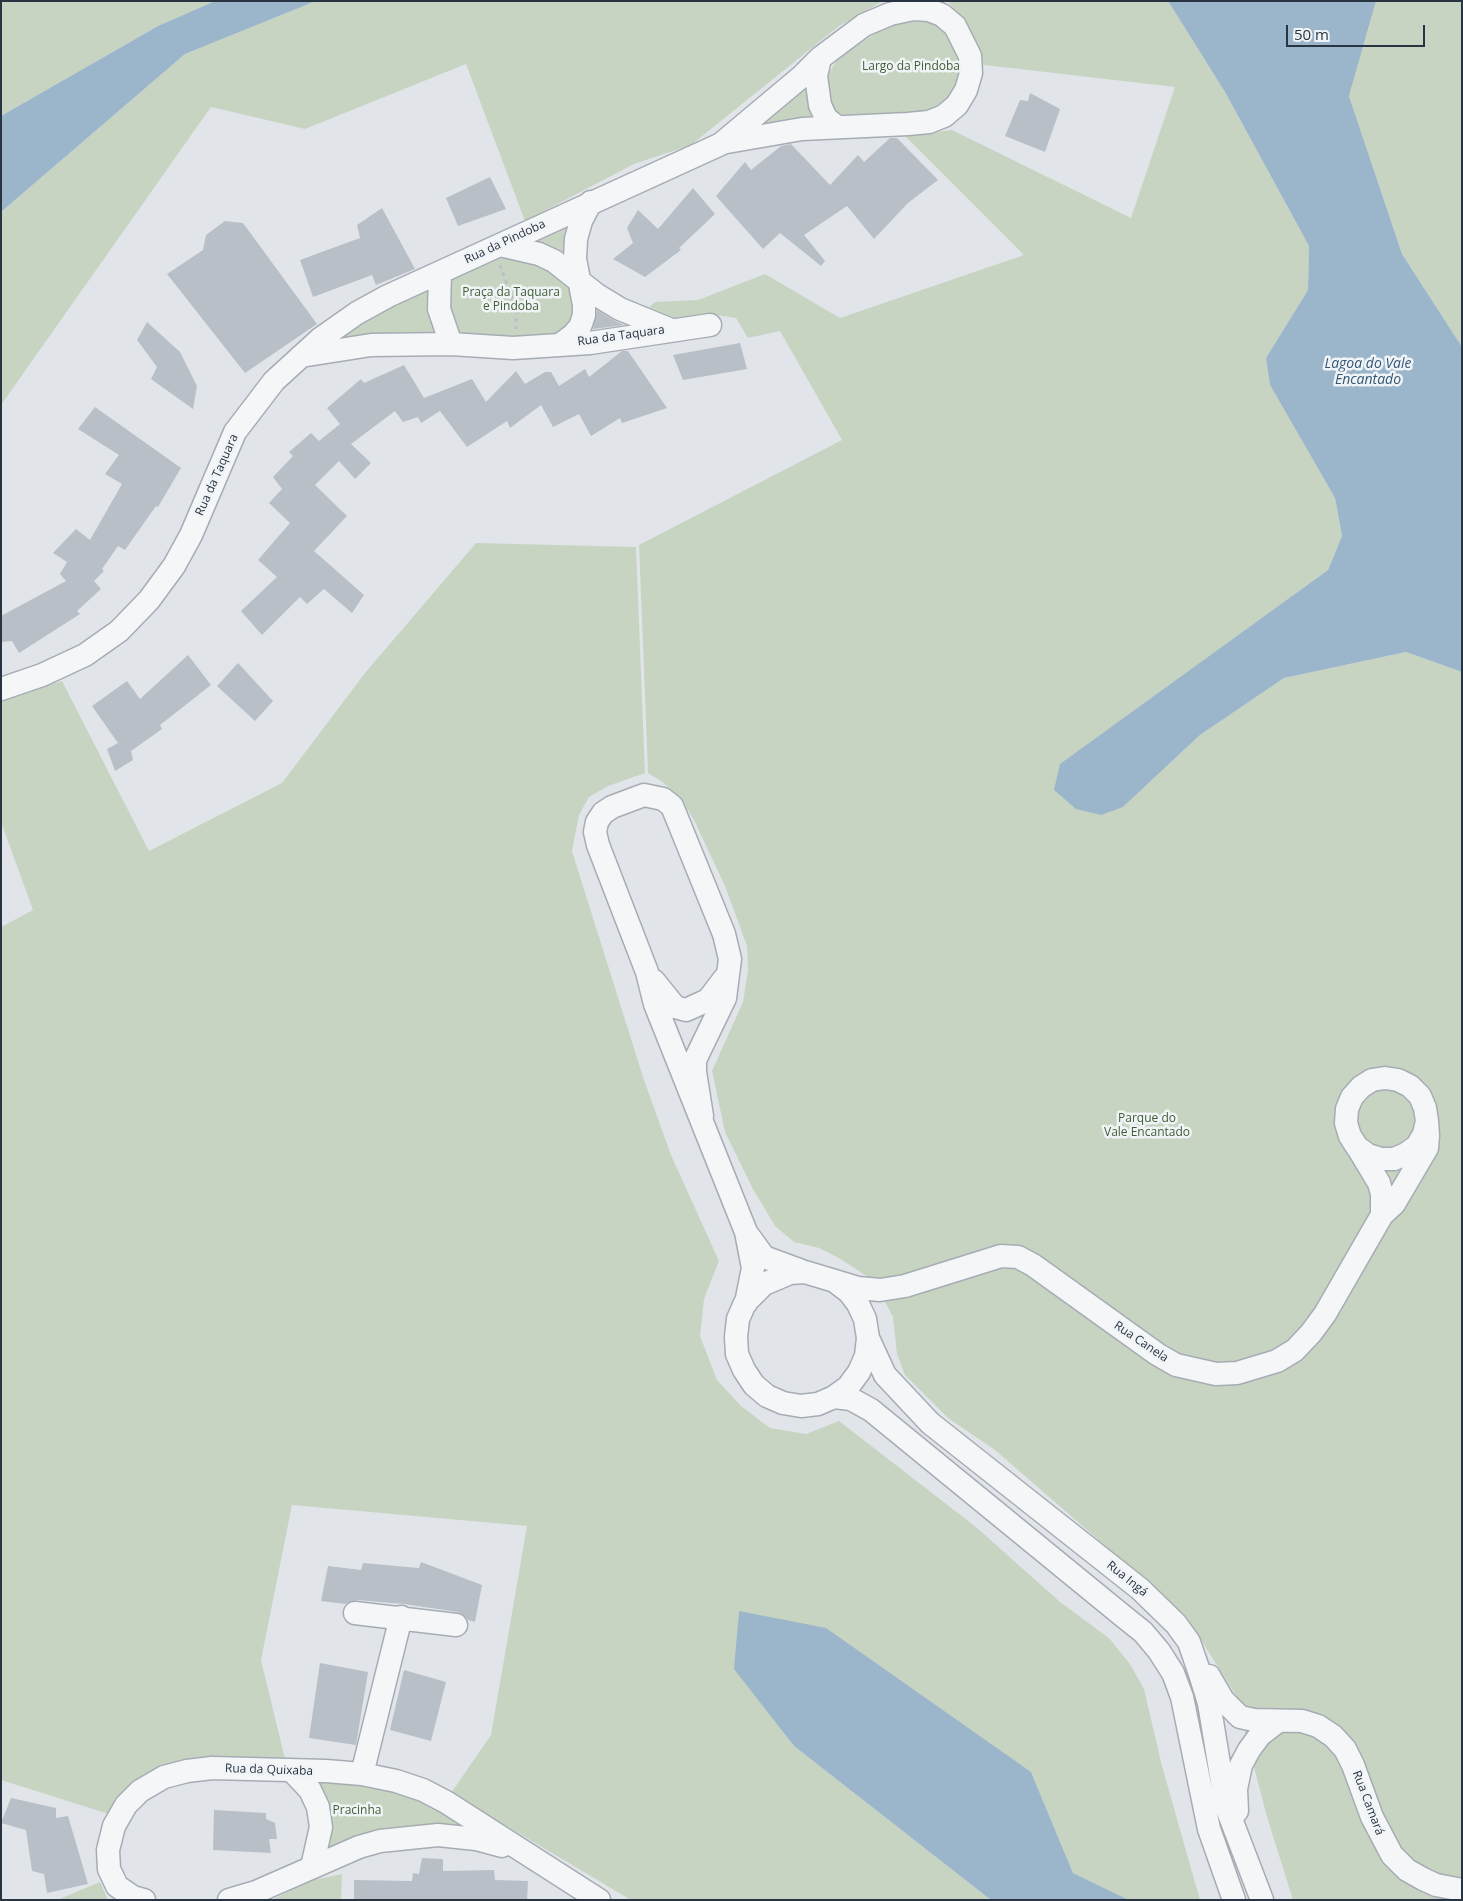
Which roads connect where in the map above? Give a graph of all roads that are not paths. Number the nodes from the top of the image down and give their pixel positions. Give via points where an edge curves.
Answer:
1 (820, 58) junction
2 (836, 126) junction
3 (721, 144) junction
4 (591, 202) junction
5 (496, 247) junction
6 (440, 273) junction
7 (581, 284) junction
8 (710, 324) dead end
9 (670, 329) junction
10 (451, 344) junction
11 (561, 344) junction
12 (299, 357) junction
13 (1, 689) edge
14 (730, 971) junction
15 (648, 972) junction
16 (702, 1116) junction
17 (1427, 1121) junction
18 (1357, 1146) junction
19 (1382, 1215) junction
20 (746, 1232) junction
21 (805, 1272) junction
22 (836, 1282) junction
23 (905, 1286) junction
24 (745, 1303) junction
25 (868, 1337) junction
26 (834, 1397) junction
27 (355, 1613) dead end
28 (401, 1617) junction
29 (456, 1625) dead end
30 (1189, 1642) junction
31 (1276, 1722) junction
32 (292, 1771) junction
33 (362, 1774) junction
34 (1244, 1849) junction
35 (520, 1851) junction
36 (312, 1867) junction
37 (1462, 1890) edge
38 (144, 1900) edge
39 (230, 1900) edge
40 (599, 1900) edge
41 (1234, 1900) edge
42 (1262, 1900) edge

1 - 2 street via 816,76 820,105 826,118
1 - 2 street, Rua da Pindoba via 864,26 890,14 913,9 942,15 956,26 970,56 971,73 966,90 957,105 944,116 929,122 908,124
1 - 3 street, Rua da Pindoba
2 - 3 street, Rua da Pindoba via 793,130
3 - 4 street, Rua da Pindoba
4 - 5 street, Rua da Pindoba
4 - 7 street, Rua da Taquara via 576,239 575,259
5 - 6 street, Rua da Pindoba
5 - 7 street, Rua da Taquara via 531,251 554,261
6 - 10 street via 439,310
6 - 12 street, Rua da Pindoba via 357,313
7 - 9 street, Rua da Taquara via 620,309
7 - 11 street, Rua da Taquara via 584,305 580,327
8 - 9 street
9 - 11 street, Rua da Taquara via 590,343
10 - 11 street, Rua da Taquara via 513,348
10 - 12 street, Rua da Taquara via 371,345
12 - 13 street, Rua da Taquara via 274,380 235,432 191,535 174,566 149,600 119,631 84,655 42,675
14 - 15 street via 708,1000 686,1010 675,1007
14 - 15 street via 728,946 679,820 672,806 654,795 633,798 602,813 595,832
14 - 16 street via 725,998 696,1060
15 - 16 street via 655,1004
16 - 20 street
17 - 18 street via 1417,1146 1406,1154 1380,1159
17 - 18 street, Rua Canela via 1420,1096 1410,1086 1398,1080 1372,1080 1360,1087 1347,1109 1346,1123
17 - 19 street, Rua Canela via 1427,1148 1394,1204
18 - 19 street, Rua Canela via 1379,1183
19 - 23 street, Rua Canela via 1311,1333 1295,1350 1277,1361 1237,1373 1216,1374 1176,1365 1018,1257 1000,1256
20 - 21 street via 764,1257
20 - 24 street via 753,1268
21 - 22 street
21 - 24 street via 790,1273 764,1284
22 - 23 street, Rua Canela via 870,1290
22 - 25 street via 858,1304
23 - 25 street, Rua Canela via 885,1302
24 - 26 street via 738,1319 737,1354 754,1384 767,1396 801,1406 818,1404
25 - 26 street via 866,1356 859,1372 848,1387
25 - 30 street, Rua Ingá via 885,1375 930,1423 1140,1588
26 - 41 street via 851,1400 871,1410 1130,1621 1159,1651 1182,1697 1209,1828
27 - 28 street
28 - 29 street
28 - 33 street
30 - 31 street, Rua Camará via 1232,1710 1240,1717
30 - 34 street, Rua Ingá via 1209,1703 1226,1806
31 - 34 street via 1260,1735 1241,1765 1236,1806
31 - 37 street, Rua Camará via 1302,1721 1333,1736 1353,1765 1372,1817 1392,1855 1407,1870 1423,1879
32 - 33 street, Rua da Quixaba
32 - 36 street via 310,1790 318,1807 321,1827
32 - 38 street, Rua da Quixaba via 212,1768 187,1771 164,1777 140,1791 126,1805 114,1826 108,1850 109,1869 117,1886
33 - 35 street, Rua da Quixaba via 423,1790
34 - 42 street, Rua Ingá
35 - 36 street, Rua da Quixaba via 438,1834 380,1841
35 - 40 street, Rua da Quixaba
36 - 39 street, Rua da Quixaba

